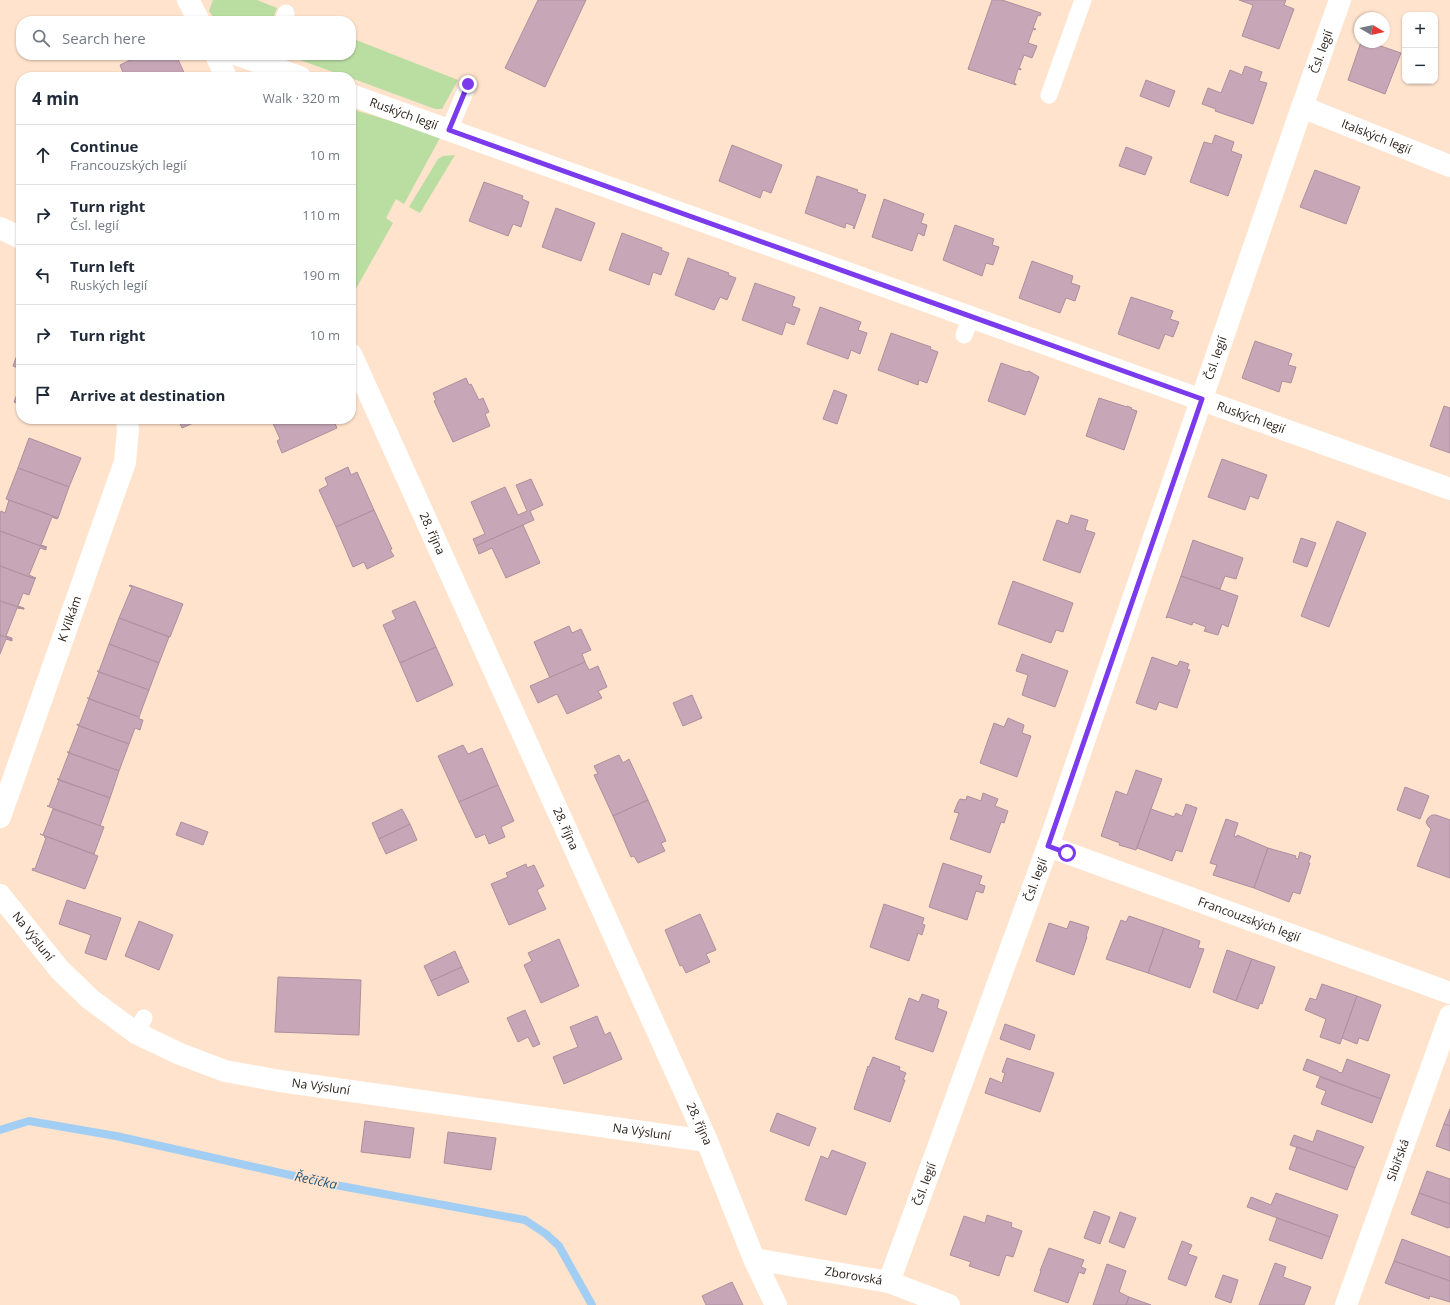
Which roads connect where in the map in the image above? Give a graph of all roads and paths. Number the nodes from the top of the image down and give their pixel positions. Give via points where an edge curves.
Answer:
1 (188, 0) edge
2 (1083, 0) edge
3 (1340, 0) edge
4 (196, 16) edge
5 (218, 60) edge
6 (267, 60) edge
7 (224, 72) edge
8 (290, 72) edge
9 (468, 84) dead end
10 (1049, 95) dead end
11 (356, 97) edge
12 (1302, 107) junction
13 (449, 130) junction
14 (1450, 166) edge
15 (0, 228) edge
16 (16, 236) edge
17 (356, 365) edge
18 (1202, 399) junction
19 (127, 424) edge
20 (1450, 489) edge
21 (0, 817) edge
22 (1048, 846) junction
23 (0, 895) edge
24 (1450, 993) edge
25 (1450, 1016) edge
26 (706, 1141) junction
27 (754, 1259) junction
28 (889, 1282) junction
29 (776, 1305) edge
30 (948, 1305) edge
31 (1346, 1305) edge

1 - 4 street
2 - 10 lane
3 - 12 street, Čsl. legií
5 - 7 street
6 - 8 street
9 - 13 lane
11 - 13 street, Ruských legií
12 - 14 street, Italských legií
12 - 18 street, Čsl. legií
13 - 18 street, Ruských legií via 968,326
15 - 16 street
17 - 26 street, 28. října
18 - 20 street, Ruských legií
18 - 22 street, Čsl. legií
19 - 21 street, K Vilkám via 125,462
22 - 24 street, Francouzských legií
22 - 28 street, Čsl. legií
23 - 26 street, Na Výsluní via 59,969 90,999 140,1025 180,1054 225,1071
25 - 31 street, Sibiřská
26 - 27 street, 28. října
27 - 28 street, Zborovská
27 - 29 street, 28. října
28 - 30 street, Zborovská

